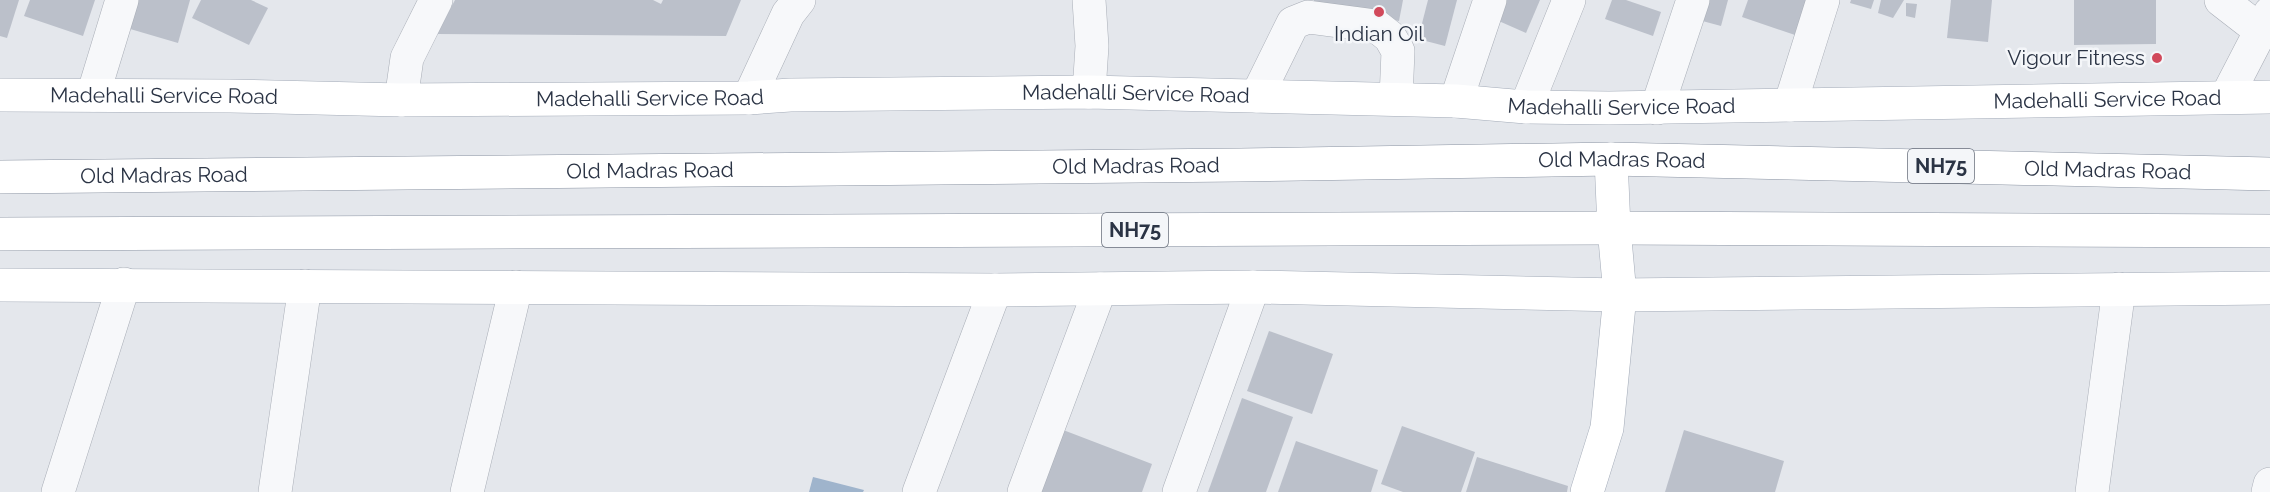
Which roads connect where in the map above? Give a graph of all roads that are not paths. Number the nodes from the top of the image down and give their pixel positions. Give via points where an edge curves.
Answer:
1 (122, 0) edge
2 (436, 0) edge
3 (799, 0) edge
4 (1089, 0) edge
5 (1490, 0) edge
6 (1569, 0) edge
7 (1693, 0) edge
8 (1823, 0) edge
9 (2221, 0) edge
10 (2265, 22) edge
11 (1089, 92) junction
12 (0, 95) edge
13 (93, 95) junction
14 (1257, 96) junction
15 (2226, 96) junction
16 (2270, 97) edge
17 (749, 98) junction
18 (1396, 99) junction
19 (400, 100) junction
20 (1456, 101) junction
21 (1790, 105) junction
22 (1526, 107) junction
23 (1657, 108) junction
24 (1611, 159) junction
25 (2270, 174) edge
26 (0, 177) edge
27 (1614, 228) junction
28 (2270, 231) edge
29 (0, 234) edge
30 (124, 284) junction
31 (0, 285) edge
32 (305, 286) junction
33 (516, 287) junction
34 (1253, 287) junction
35 (2270, 288) edge
36 (1101, 289) junction
37 (2119, 289) junction
38 (994, 290) junction
39 (1620, 295) junction
40 (2270, 484) edge
41 (58, 492) edge
42 (275, 492) edge
43 (467, 492) edge
44 (919, 492) edge
45 (1024, 492) edge
46 (1179, 492) edge
47 (1587, 492) edge
48 (2092, 492) edge
49 (2268, 492) edge

1 - 13 street
2 - 19 street via 407,58
3 - 17 street via 788,14
4 - 11 street
5 - 20 street
6 - 22 street
7 - 23 street
8 - 21 street
9 - 10 street
10 - 15 street
11 - 14 main road, Madehalli Service Road
11 - 17 main road, Madehalli Service Road
12 - 13 main road, Madehalli Service Road
13 - 19 main road, Madehalli Service Road
14 - 18 main road, Madehalli Service Road
14 - 18 street via 1293,23 1308,17 1376,26 1390,37 1398,51
15 - 16 main road, Madehalli Service Road
15 - 21 main road, Madehalli Service Road
17 - 19 main road, Madehalli Service Road
18 - 20 main road, Madehalli Service Road
20 - 22 main road, Madehalli Service Road
21 - 23 main road, Madehalli Service Road
22 - 23 main road, Madehalli Service Road
24 - 25 main road, Old Madras Road / NH75
24 - 26 main road, Old Madras Road / NH75
24 - 27 main road
27 - 28 main road, NH75
27 - 29 main road, NH75
27 - 39 main road
30 - 31 main road
30 - 32 main road
30 - 41 street
32 - 33 main road
32 - 42 street
33 - 38 main road
33 - 43 street
34 - 36 main road
34 - 39 main road
34 - 46 street
35 - 37 main road
36 - 38 main road
36 - 45 street
37 - 39 main road
37 - 48 street
38 - 44 street
39 - 47 main road via 1607,428
40 - 49 street

